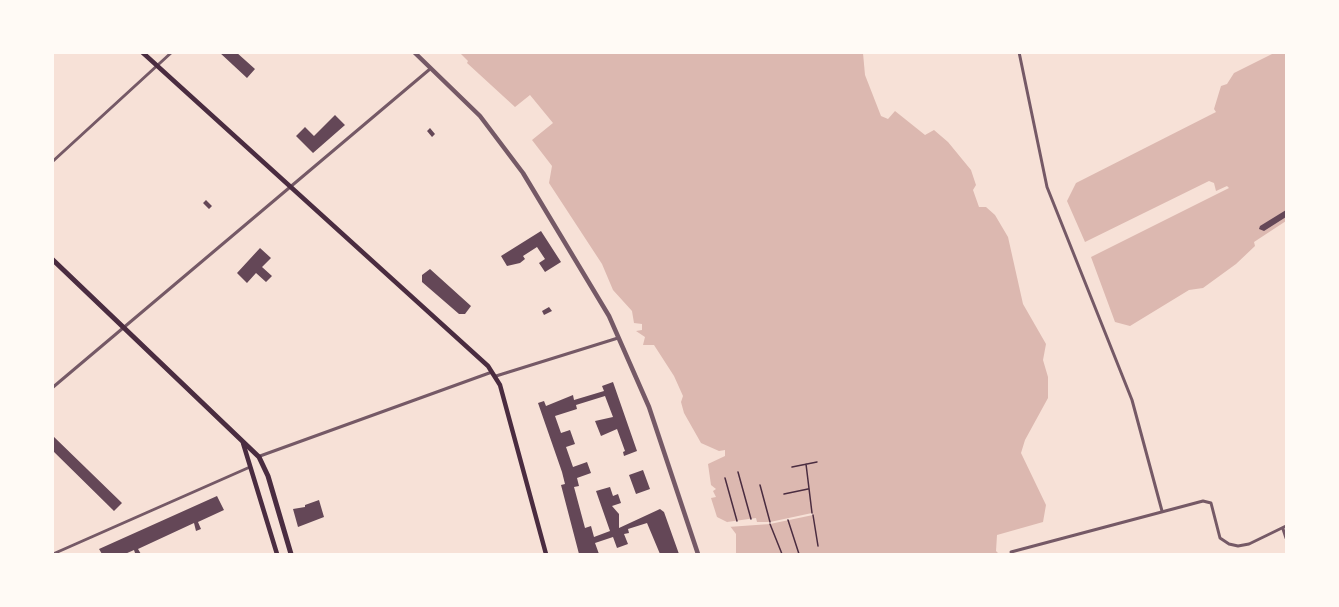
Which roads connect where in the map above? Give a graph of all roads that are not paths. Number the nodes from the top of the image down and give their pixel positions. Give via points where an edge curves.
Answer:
1 (142, 52) edge
2 (172, 52) edge
3 (414, 52) edge
4 (1020, 52) edge
5 (158, 67) junction
6 (430, 69) junction
7 (52, 162) edge
8 (291, 187) junction
9 (52, 259) edge
10 (126, 327) junction
11 (620, 338) junction
12 (494, 374) junction
13 (52, 388) edge
14 (242, 440) junction
15 (259, 457) junction
16 (251, 466) junction
17 (1162, 511) junction
18 (1284, 527) edge
19 (1287, 538) edge
20 (1011, 552) dead end
21 (53, 555) edge
22 (277, 555) edge
23 (291, 555) edge
24 (546, 555) edge
25 (698, 555) edge

1 - 5 main road
2 - 5 street
3 - 6 street
4 - 17 street via 1047,187 1132,400
5 - 7 street
5 - 8 main road
6 - 8 street
6 - 11 street via 480,117 524,172
8 - 10 street
8 - 12 main road
9 - 10 main road
10 - 13 street
10 - 14 main road
11 - 12 street
11 - 25 street via 649,407
12 - 15 street
12 - 24 main road
14 - 15 main road
14 - 16 main road
15 - 23 main road
16 - 21 street
16 - 22 main road
17 - 18 street via 1203,501 1210,503 1220,538 1238,546
17 - 20 street
18 - 19 street

